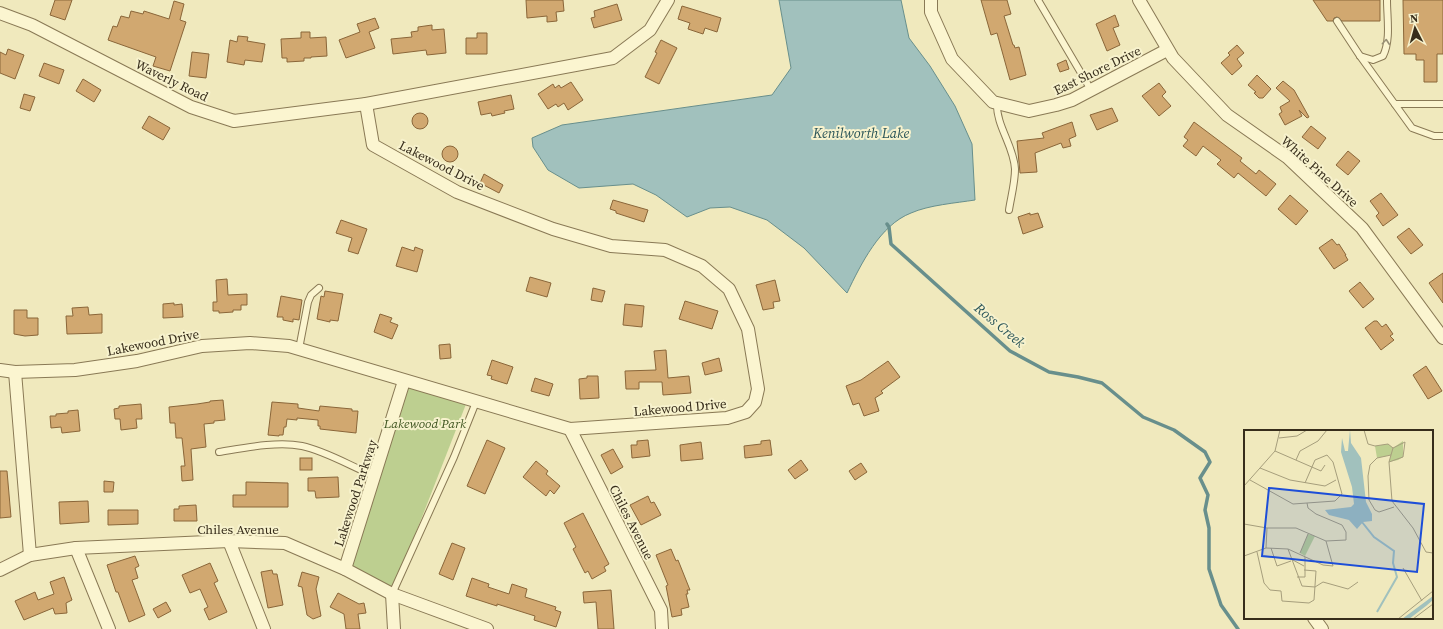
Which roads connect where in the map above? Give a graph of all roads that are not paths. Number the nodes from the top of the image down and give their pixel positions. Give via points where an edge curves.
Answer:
1 (668, 0) edge
2 (930, 0) edge
3 (1038, 0) edge
4 (1139, 0) edge
5 (1387, 0) edge
6 (0, 13) edge
7 (1337, 21) dead end
8 (1167, 50) junction
9 (1360, 56) junction
10 (1091, 90) junction
11 (996, 103) junction
12 (366, 104) junction
13 (1395, 104) junction
14 (1443, 104) edge
15 (1443, 136) edge
16 (1009, 210) dead end
17 (319, 288) dead end
18 (1443, 338) edge
19 (299, 349) junction
20 (0, 370) edge
21 (15, 372) junction
22 (404, 381) junction
23 (476, 402) junction
24 (570, 429) junction
25 (219, 452) dead end
26 (375, 476) junction
27 (229, 541) junction
28 (76, 548) junction
29 (30, 555) junction
30 (345, 569) junction
31 (0, 570) edge
32 (392, 594) junction
33 (1315, 619) edge
34 (110, 629) edge
35 (264, 629) edge
36 (394, 629) edge
37 (487, 629) edge
38 (662, 629) edge
39 (1322, 629) edge

1 - 12 street via 650,30 613,58
2 - 11 street, East Shore Drive via 931,12 952,59
3 - 10 lane
4 - 8 street, White Pine Drive
9 -> 5 lane via 1373,60 1382,56 1387,42 1383,7
6 - 12 street, Waverly Road via 32,25 191,107 234,121
7 - 9 lane
8 - 10 street, East Shore Drive
8 - 18 street, White Pine Drive via 1227,114 1287,157 1362,228
9 - 13 lane
10 - 11 street, East Shore Drive via 1072,100 1029,111
11 - 16 lane via 1015,169
12 - 24 street, Lakewood Drive via 373,145 457,192 554,229 611,246 665,250 702,266 729,289 748,329 758,389 755,402 746,412 727,418
13 - 14 lane
13 - 15 lane via 1412,128 1434,136
17 - 19 lane via 308,302
19 - 21 street, Lakewood Drive via 250,342 202,346 129,362 74,370
19 - 22 street, Lakewood Drive
20 - 21 street, Lakewood Drive
21 - 29 street
22 - 23 street, Lakewood Drive
22 - 26 street, Lakewood Parkway
23 - 24 street, Lakewood Drive
23 - 32 lane
24 - 38 street, Chiles Avenue via 661,610
25 - 26 lane via 271,446 302,446
26 - 30 street, Lakewood Parkway
27 - 28 street, Chiles Avenue
27 - 30 street, Chiles Avenue via 285,543
27 - 35 street
28 - 29 street, Chiles Avenue
28 - 34 street
29 - 31 street, Chiles Avenue
30 - 32 street, Chiles Avenue
32 - 36 street
32 - 37 street, Chiles Avenue
33 - 39 street

